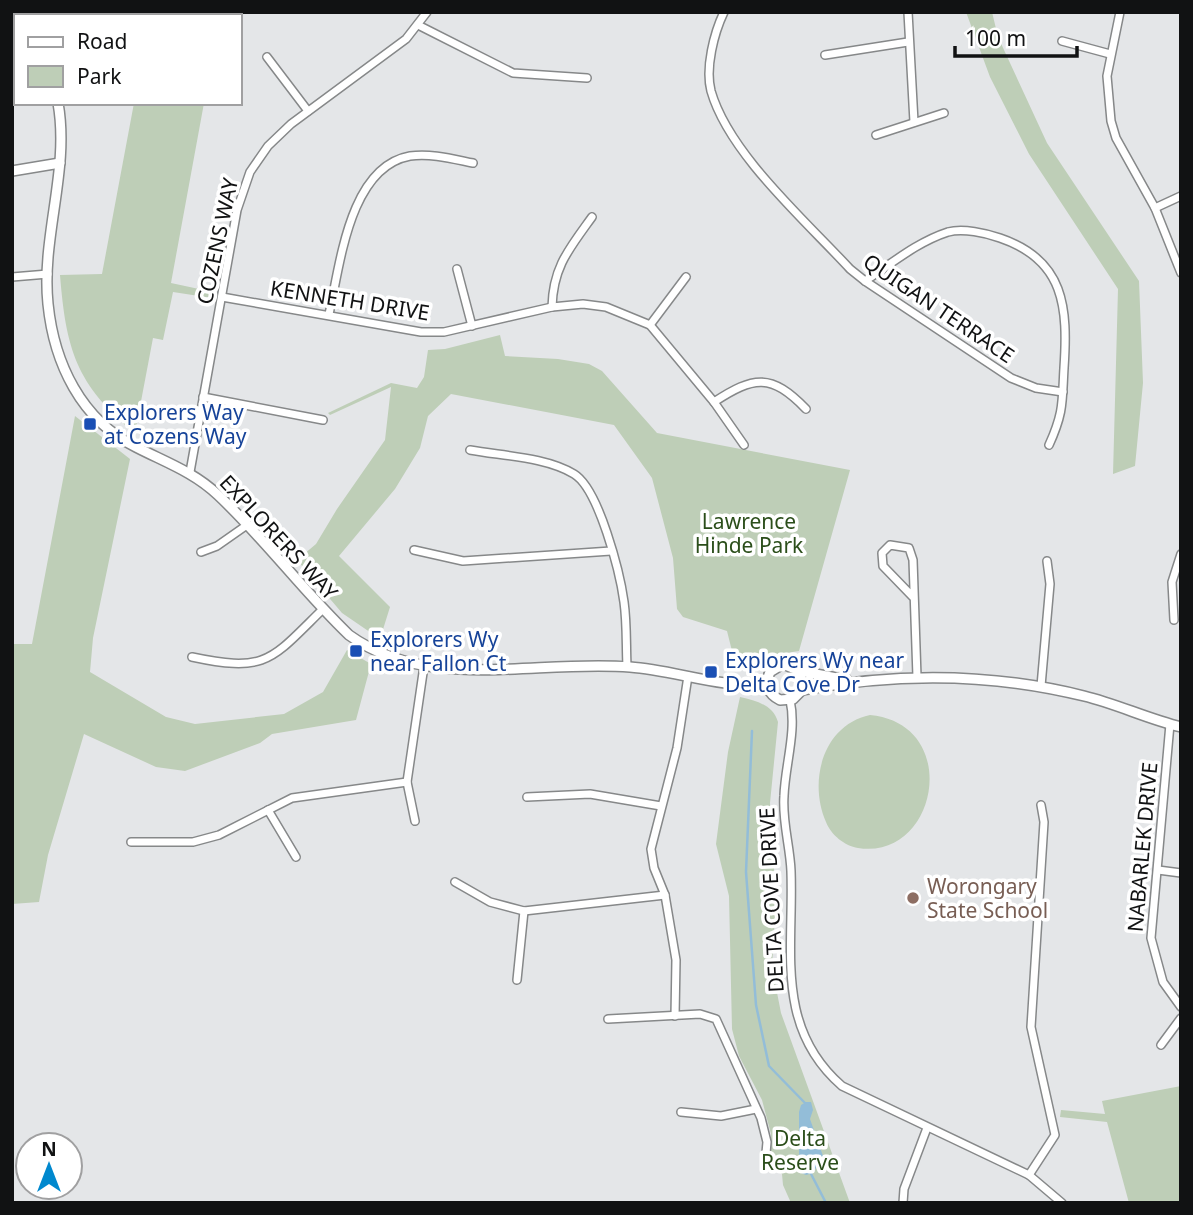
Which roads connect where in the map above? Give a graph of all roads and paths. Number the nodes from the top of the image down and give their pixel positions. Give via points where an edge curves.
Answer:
1 (427, 12) edge
2 (724, 12) edge
3 (908, 12) edge
4 (1120, 12) edge
5 (418, 25) junction
6 (1062, 41) dead end
7 (908, 42) junction
8 (1110, 54) junction
9 (825, 55) dead end
10 (267, 57) dead end
11 (586, 78) dead end
12 (58, 105) edge
13 (308, 111) junction
14 (944, 113) dead end
15 (914, 122) junction
16 (876, 135) dead end
17 (60, 163) junction
18 (473, 163) dead end
19 (12, 171) edge
20 (1181, 196) edge
21 (1155, 208) junction
22 (592, 217) dead end
23 (457, 269) dead end
24 (1181, 273) edge
25 (48, 274) junction
26 (12, 277) edge
27 (686, 277) dead end
28 (865, 281) junction
29 (222, 297) junction
30 (552, 307) junction
31 (329, 314) junction
32 (472, 326) junction
33 (650, 326) junction
34 (1063, 392) junction
35 (203, 397) junction
36 (714, 402) junction
37 (806, 408) dead end
38 (323, 420) dead end
39 (744, 445) dead end
40 (1049, 445) dead end
41 (470, 450) dead end
42 (190, 472) junction
43 (247, 525) junction
44 (414, 550) dead end
45 (611, 551) junction
46 (201, 552) dead end
47 (1181, 554) edge
48 (1047, 561) dead end
49 (913, 597) junction
50 (323, 610) junction
51 (1174, 620) dead end
52 (192, 657) dead end
53 (424, 666) junction
54 (627, 666) junction
55 (800, 671) junction
56 (688, 676) junction
57 (917, 677) junction
58 (852, 681) junction
59 (767, 684) junction
60 (1041, 686) junction
61 (802, 690) junction
62 (790, 700) junction
63 (1170, 724) junction
64 (1181, 727) edge
65 (407, 782) junction
66 (527, 797) dead end
67 (1041, 805) dead end
68 (661, 806) junction
69 (268, 810) junction
70 (415, 821) dead end
71 (131, 842) dead end
72 (296, 856) dead end
73 (1158, 870) junction
74 (1181, 873) edge
75 (455, 882) dead end
76 (665, 895) junction
77 (524, 911) junction
78 (517, 980) dead end
79 (1181, 1007) edge
80 (675, 1016) junction
81 (1181, 1018) edge
82 (608, 1019) dead end
83 (1161, 1045) dead end
84 (756, 1109) junction
85 (681, 1112) dead end
86 (927, 1128) junction
87 (765, 1164) dead end
88 (1029, 1175) junction
89 (903, 1203) edge
90 (1062, 1203) edge

1 - 5 street, COZENS WAY
2 - 28 street, QUIGAN TERRACE via 710,57 710,89 724,120 743,152
3 - 7 street
4 - 8 street
5 - 11 street via 513,73
5 - 13 street, COZENS WAY via 406,39
6 - 8 street
7 - 9 street
7 - 15 street
8 - 21 street via 1107,93 1111,121
10 - 13 street
12 - 17 street, EXPLORERS WAY
13 - 29 street, COZENS WAY via 268,146 250,172 237,210
14 - 15 street
15 - 16 street
17 - 19 street
17 - 25 street, EXPLORERS WAY
18 - 31 street via 407,156 389,165 368,185 348,228
20 - 21 street
21 - 24 street
22 - 30 street via 558,268 552,283
23 - 32 street
25 - 26 street
25 - 42 street, EXPLORERS WAY via 55,342 65,373 81,400 124,441
27 - 33 street
28 - 34 street, QUIGAN TERRACE via 1011,378
28 - 34 street via 919,245 950,231 986,233 1020,245 1058,285 1066,313
29 - 31 street, KENNETH DRIVE
29 - 35 street, COZENS WAY
30 - 32 street, KENNETH DRIVE
30 - 33 street, KENNETH DRIVE via 606,307
31 - 32 street, KENNETH DRIVE via 421,332
33 - 36 street, KENNETH DRIVE
34 - 40 street via 1063,414
35 - 38 street
35 - 42 street, COZENS WAY
36 - 37 street via 748,383 767,383 786,388
36 - 39 street, KENNETH DRIVE
41 - 45 street via 561,467 578,476 595,503
42 - 43 street, EXPLORERS WAY
43 - 46 street
43 - 50 street, EXPLORERS WAY
44 - 45 street via 463,561
45 - 54 street via 624,602
47 - 51 street via 1172,582
48 - 60 street via 1050,584
49 - 49 street via 912,553 905,545 890,545 881,553 883,566
49 - 57 street
50 - 52 street via 266,660 242,665
50 - 53 street, EXPLORERS WAY via 373,650
53 - 54 street, EXPLORERS WAY
53 - 65 street
54 - 56 street, EXPLORERS WAY
55 - 58 street
55 - 59 street via 781,664 770,672
55 - 61 street
56 - 59 street, EXPLORERS WAY
56 - 68 street via 677,748
57 - 58 street
57 - 60 street
58 - 61 street
59 - 62 street via 773,697
60 - 63 street
61 - 62 street
62 - 86 street, DELTA COVE DRIVE via 783,813 791,870 793,999 820,1068 842,1086
63 - 64 street
63 - 73 street, NABARLEK DRIVE
65 - 69 street via 292,798
65 - 70 street
66 - 68 street via 590,794
67 - 88 street via 1044,822 1031,1027 1055,1135
68 - 76 street via 651,849
69 - 71 street via 219,835 192,842
69 - 72 street
73 - 74 street
73 - 79 street, NABARLEK DRIVE via 1151,939 1163,982
75 - 77 street via 490,902
76 - 77 street
76 - 80 street via 676,960
77 - 78 street
80 - 82 street
80 - 84 street via 700,1014 716,1019
81 - 83 street
84 - 85 street via 722,1116
84 - 87 street via 768,1142
86 - 88 street, DELTA COVE DRIVE
86 - 89 street
88 - 90 street, DELTA COVE DRIVE

